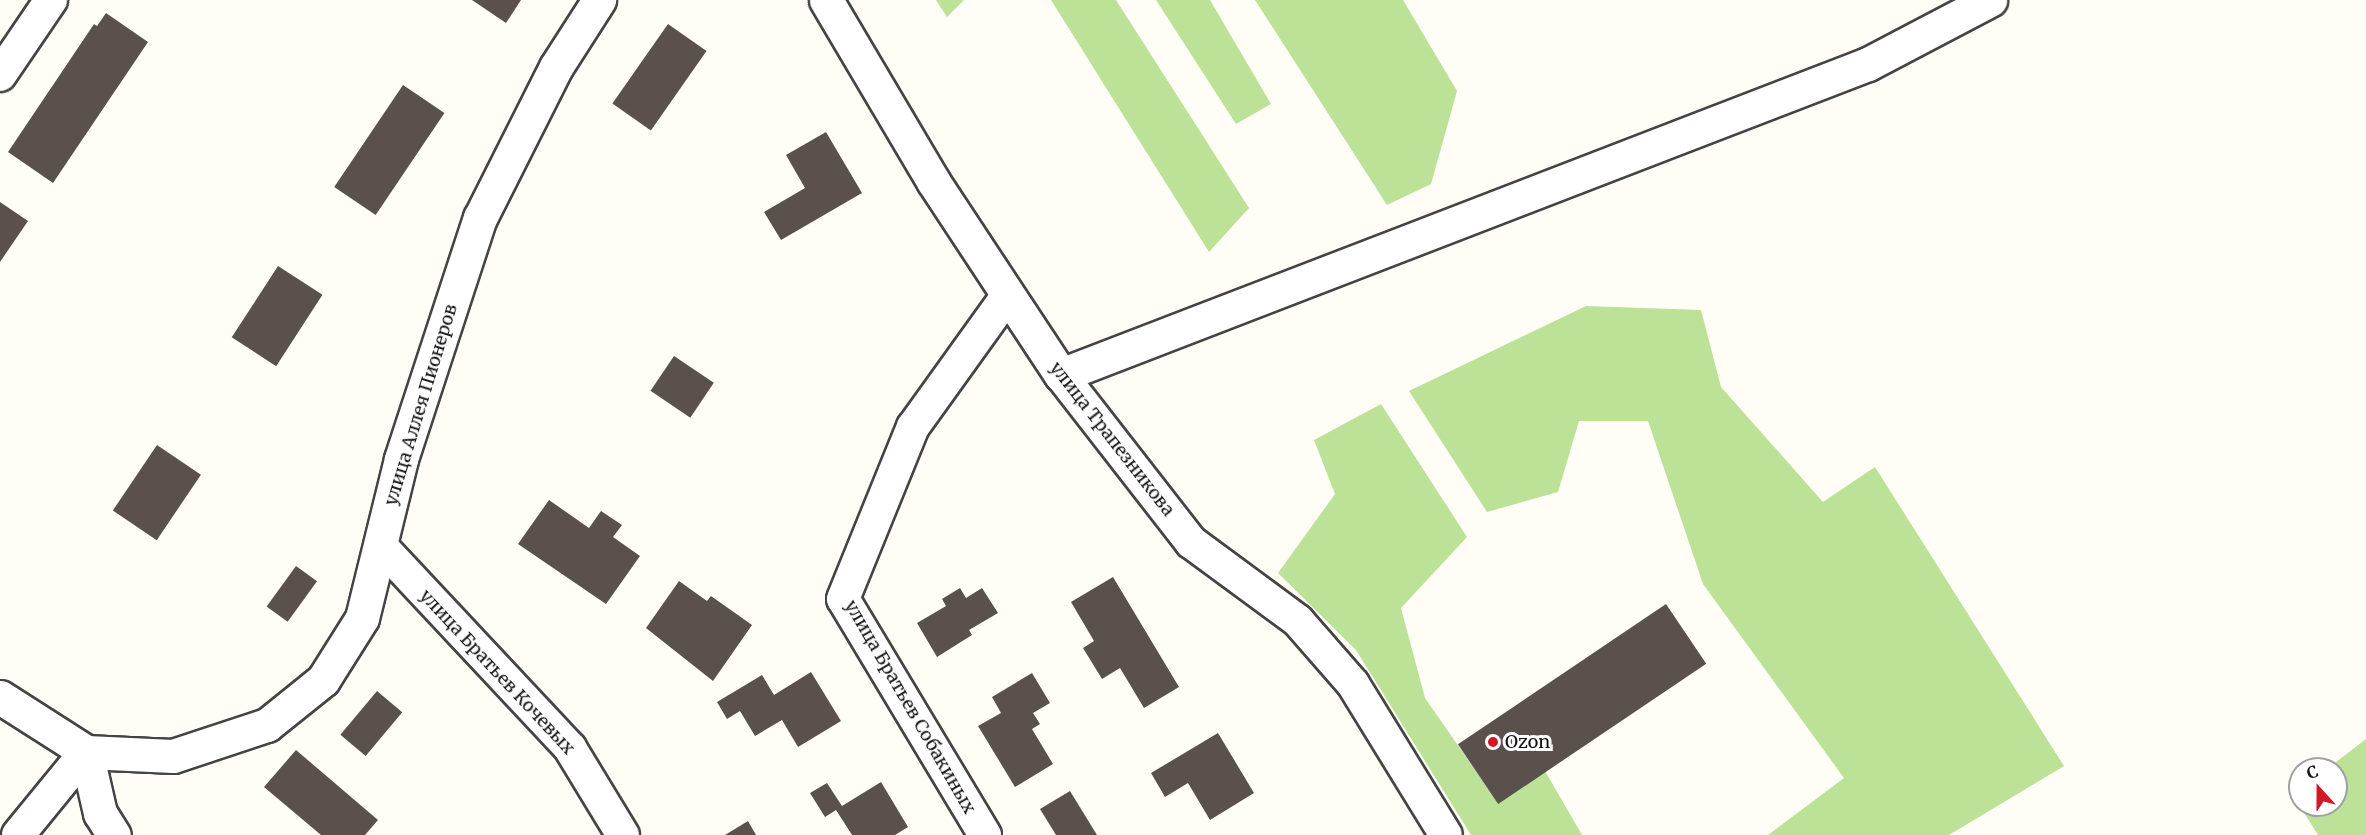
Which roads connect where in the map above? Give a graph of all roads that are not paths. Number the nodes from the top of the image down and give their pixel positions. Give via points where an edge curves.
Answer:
1 (51, 0) edge
2 (599, 0) edge
3 (826, 0) edge
4 (1990, 0) edge
5 (0, 75) edge
6 (1007, 296) junction
7 (1061, 375) junction
8 (381, 546) junction
9 (0, 697) edge
10 (86, 752) junction
11 (18, 835) edge
12 (114, 835) edge
13 (623, 835) edge
14 (985, 835) edge
15 (1446, 835) edge

1 - 5 street
2 - 8 street, улица Аллея Пионеров via 556,67 480,218 401,459
3 - 6 street, улица Трапезникова
4 - 7 street via 1868,64
6 - 7 street, улица Трапезникова
6 - 14 street, улица Братьев Собакиных via 913,427 843,599
7 - 15 street, улица Трапезникова via 1191,542 1298,621 1353,684
8 - 10 street, улица Аллея Пионеров via 362,618 323,680 267,724 173,756
8 - 13 street, улица Братьев Кочевых via 570,748
9 - 10 street
10 - 11 street
10 - 12 street via 100,813

